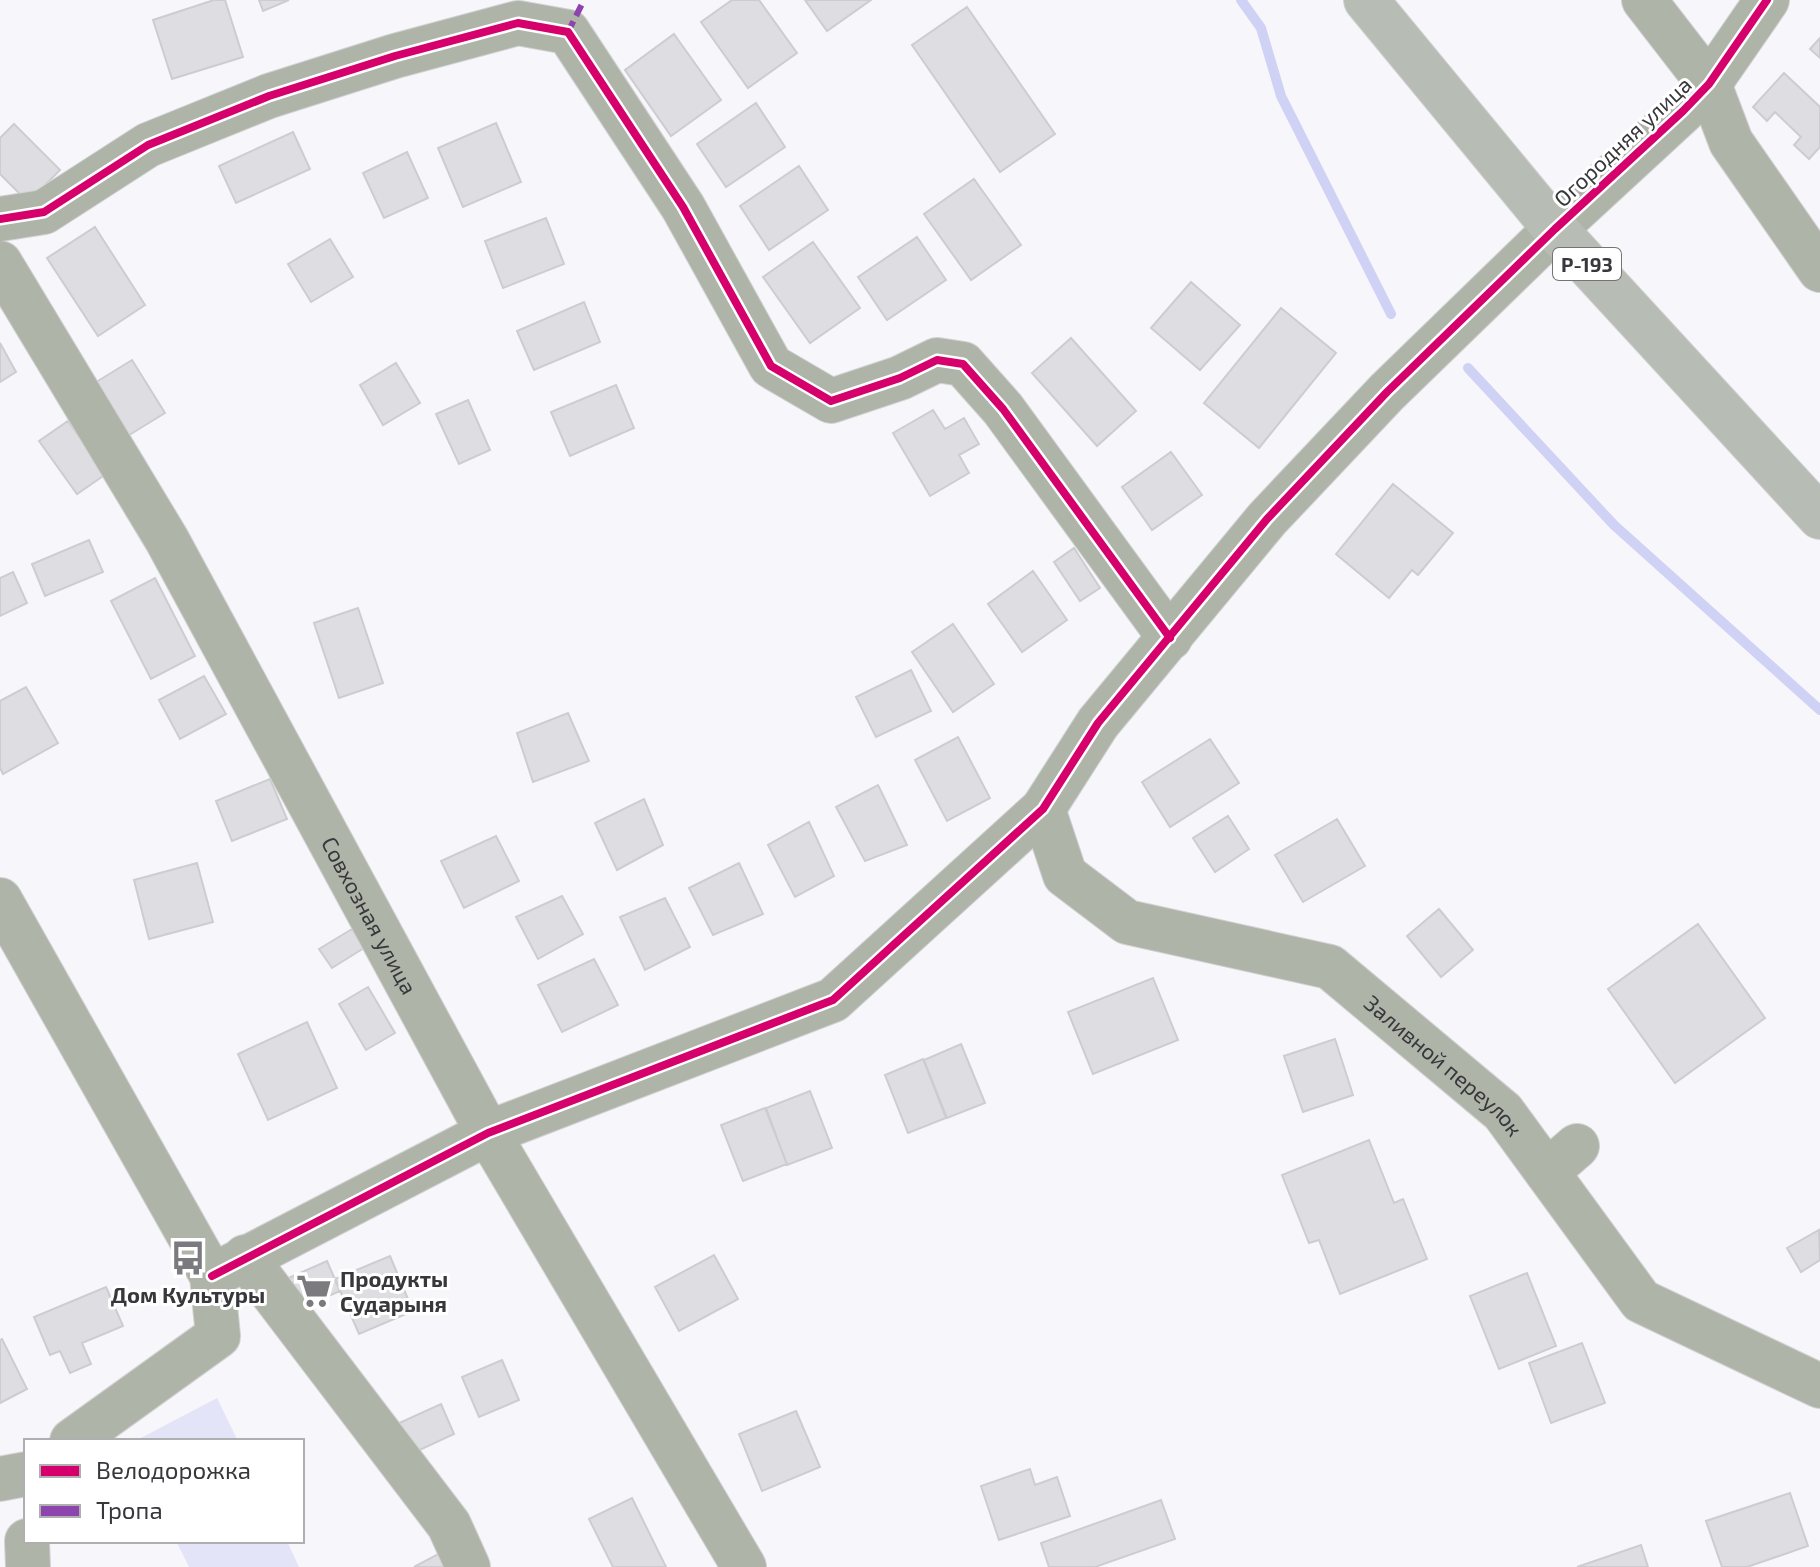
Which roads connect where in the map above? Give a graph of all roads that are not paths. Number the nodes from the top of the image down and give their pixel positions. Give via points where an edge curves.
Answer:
1 (1366, 0) edge
2 (1644, 0) edge
3 (1767, 0) edge
4 (1709, 84) junction
5 (0, 219) edge
6 (1555, 229) junction
7 (0, 263) edge
8 (1820, 270) edge
9 (1820, 517) edge
10 (1170, 638) junction
11 (1043, 809) junction
12 (0, 900) edge
13 (488, 1133) junction
14 (228, 1267) junction
15 (1820, 1386) edge
16 (75, 1439) edge
17 (24, 1474) edge
18 (0, 1479) edge
19 (27, 1543) edge
20 (28, 1567) edge
21 (468, 1567) edge
22 (744, 1567) edge

1 - 6 highway, Р-193
2 - 4 street
3 - 4 street, Огородняя улица
4 - 6 street, Огородняя улица
4 - 8 street via 1731,142
5 - 10 street via 44,212 148,145 269,96 518,23 568,32 683,207 771,366 831,401 937,360 963,364 1003,409
6 - 9 highway, Р-193
6 - 10 street, Огородняя улица via 1387,392 1267,519
7 - 13 street, Совхозная улица via 167,540
10 - 11 street, Огородняя улица via 1098,723
11 - 13 street, Огородняя улица via 833,1000
11 - 15 street, Заливной переулок via 1065,875 1127,922 1330,967 1562,1159 1641,1301
12 - 14 street
13 - 14 street, Огородняя улица
13 - 22 street, Совхозная улица
14 - 16 street via 218,1336
14 - 21 street via 449,1525
17 - 18 street
19 - 20 street

